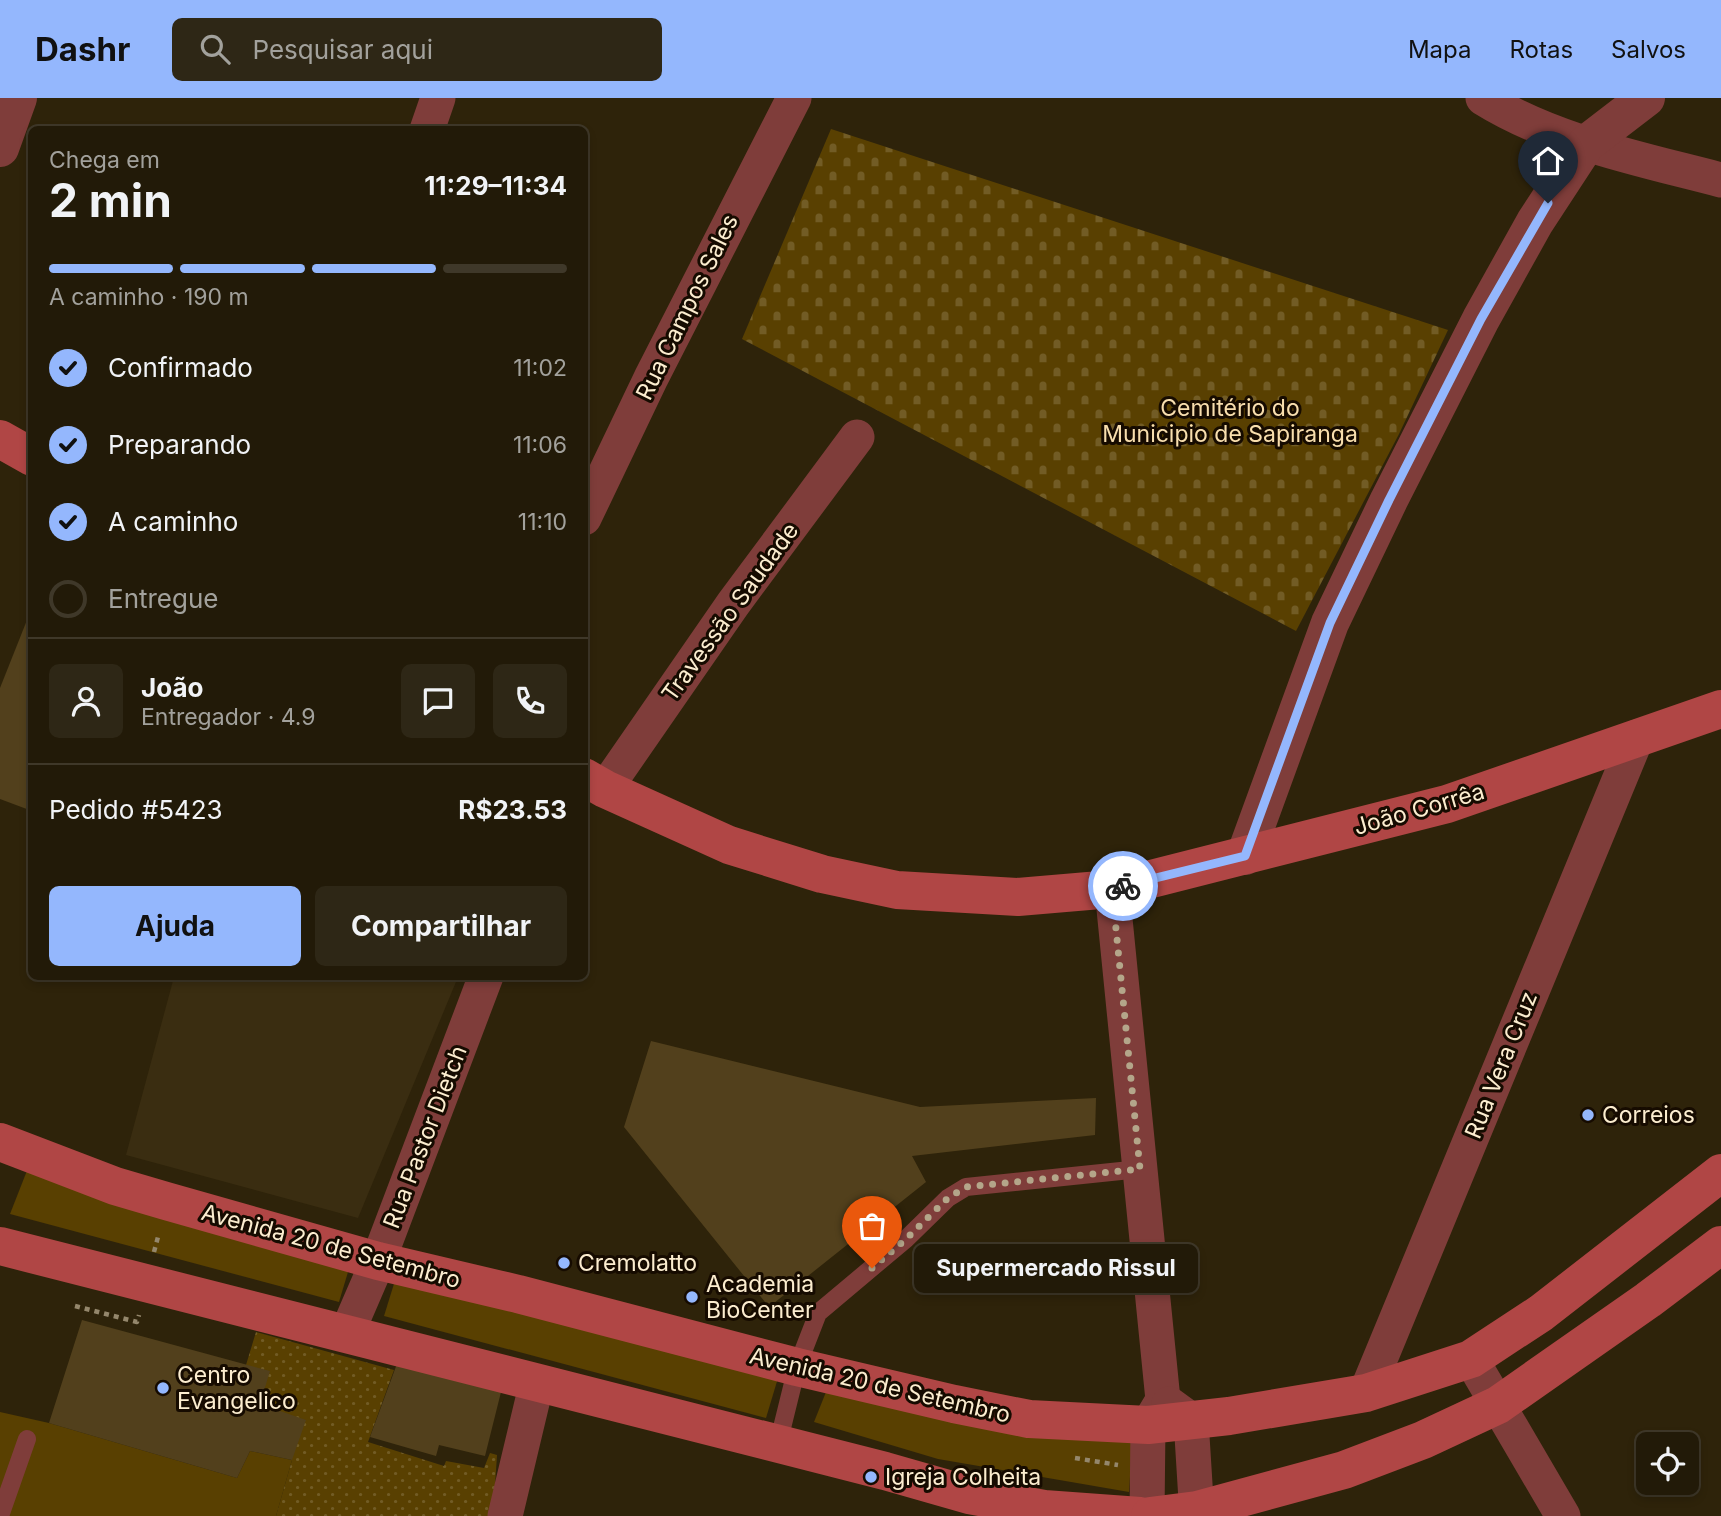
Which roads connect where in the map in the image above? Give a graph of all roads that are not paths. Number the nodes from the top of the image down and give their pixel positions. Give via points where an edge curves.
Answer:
1 (18, 98) edge
2 (438, 98) edge
3 (794, 98) edge
4 (1483, 98) edge
5 (1646, 98) edge
6 (429, 126) edge
7 (1586, 144) junction
8 (0, 148) edge
9 (1721, 180) edge
10 (857, 437) dead end
11 (0, 439) edge
12 (28, 455) edge
13 (588, 510) edge
14 (1721, 709) edge
15 (1637, 737) junction
16 (595, 783) edge
17 (1245, 856) junction
18 (1112, 889) junction
19 (484, 980) edge
20 (0, 1142) edge
21 (1140, 1169) junction
22 (1721, 1173) edge
23 (1721, 1245) edge
24 (0, 1246) edge
25 (378, 1261) junction
26 (346, 1335) junction
27 (1471, 1359) junction
28 (797, 1367) junction
29 (537, 1382) junction
30 (1366, 1393) junction
31 (1498, 1405) junction
32 (1167, 1415) junction
33 (27, 1439) dead end
34 (778, 1444) junction
35 (967, 1506) edge
36 (1051, 1513) edge
37 (1197, 1513) edge
38 (0, 1516) edge
39 (505, 1516) edge
40 (1140, 1516) edge
41 (1148, 1516) edge
42 (1563, 1516) edge

1 - 8 street
2 - 6 street
3 - 13 street, Rua Campos Sales
4 - 7 street
5 - 7 street
7 - 9 street
7 - 17 street via 1535,222 1481,319 1383,512 1330,623
10 - 16 street, Travessão Saudade
11 - 12 main road
14 - 15 main road, João Corrêa
15 - 17 main road, João Corrêa via 1447,804
15 - 30 street, Rua Vera Cruz
16 - 18 main road, João Corrêa via 729,845 822,874 897,890 1018,897
17 - 18 main road, João Corrêa
18 - 21 street
19 - 25 street, Rua Pastor Dietch
20 - 25 main road, Avenida 20 de Setembro via 115,1186
21 - 28 lane via 966,1187 818,1313
21 - 32 street
22 - 27 main road, Avenida 20 de Setembro via 1541,1313
23 - 31 main road
24 - 26 main road
25 - 26 street, Rua Pastor Dietch
25 - 28 main road, Avenida 20 de Setembro
26 - 29 main road
27 - 30 main road, Avenida 20 de Setembro
27 - 31 street
28 - 32 main road, Avenida 20 de Setembro via 1029,1419
28 - 34 lane
29 - 34 main road
29 - 39 street
30 - 32 main road, Avenida 20 de Setembro
31 - 37 main road via 1423,1440 1344,1469
31 - 42 street
32 - 37 street
32 - 41 street
33 - 38 lane
34 - 35 main road
35 - 36 main road
36 - 40 main road
37 - 41 main road

